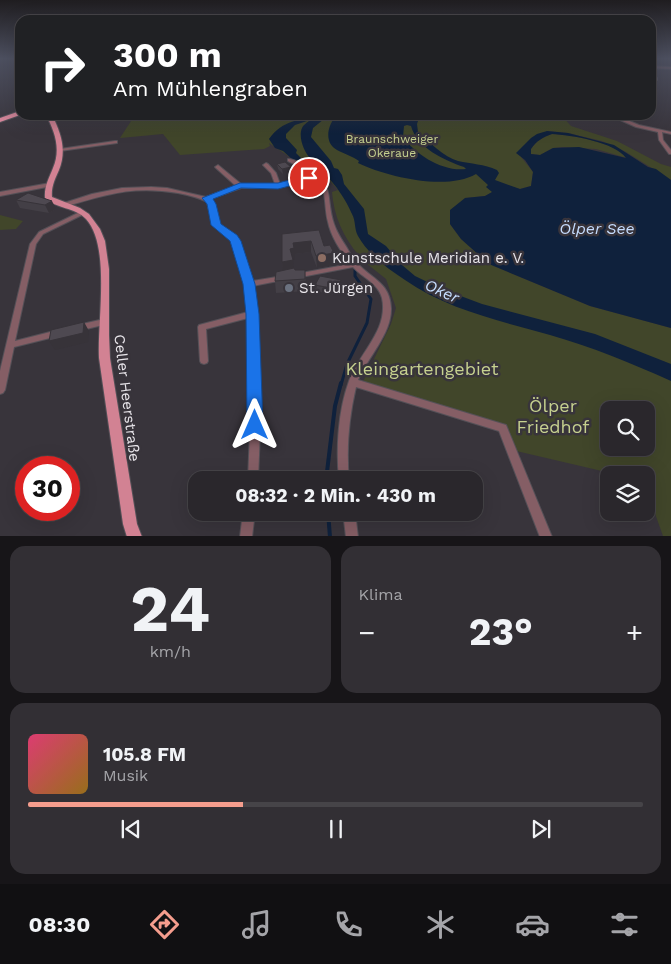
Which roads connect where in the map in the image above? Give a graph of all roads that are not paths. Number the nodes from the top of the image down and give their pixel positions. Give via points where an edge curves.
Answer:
1 (15, 114) edge
2 (0, 119) edge
3 (51, 120) edge
4 (623, 120) edge
5 (660, 132) junction
6 (671, 133) edge
7 (115, 142) dead end
8 (60, 150) junction
9 (671, 153) edge
10 (290, 160) dead end
11 (266, 164) dead end
12 (218, 167) dead end
13 (317, 178) junction
14 (50, 185) junction
15 (240, 186) junction
16 (278, 186) junction
17 (0, 194) edge
18 (207, 198) junction
19 (63, 205) junction
20 (82, 212) junction
21 (355, 265) junction
22 (249, 284) junction
23 (252, 314) junction
24 (104, 322) junction
25 (10, 345) junction
26 (204, 361) dead end
27 (353, 382) junction
28 (0, 390) edge
29 (253, 471) edge
30 (343, 471) edge
31 (248, 521) edge
32 (350, 521) edge
33 (135, 536) edge
34 (246, 536) edge
35 (352, 536) edge
36 (546, 536) edge

1 - 2 highway
3 - 8 main road
4 - 5 street
5 - 6 street
5 - 9 street via 661,140
7 - 8 street
8 - 14 main road
10 - 13 street
11 - 16 street
12 - 15 street
13 - 16 street
13 - 21 street via 324,185 333,229
14 - 17 street
14 - 19 main road via 49,198
15 - 16 street
15 - 18 street
18 - 19 street via 161,188 136,187 109,191
18 - 22 street via 216,225 236,241
19 - 20 main road
20 - 24 main road, Celler Heerstraße via 91,219 104,255
20 - 25 street via 37,237 29,258
21 - 22 street
21 - 27 street via 381,288 387,308 383,328 364,357
22 - 23 street
23 - 26 street via 202,327
23 - 29 street via 256,406
24 - 25 street
24 - 33 main road, Celler Heerstraße via 104,362 130,524
25 - 28 street
27 - 30 street via 346,414
27 - 36 street via 503,428
31 - 34 street
32 - 35 street

